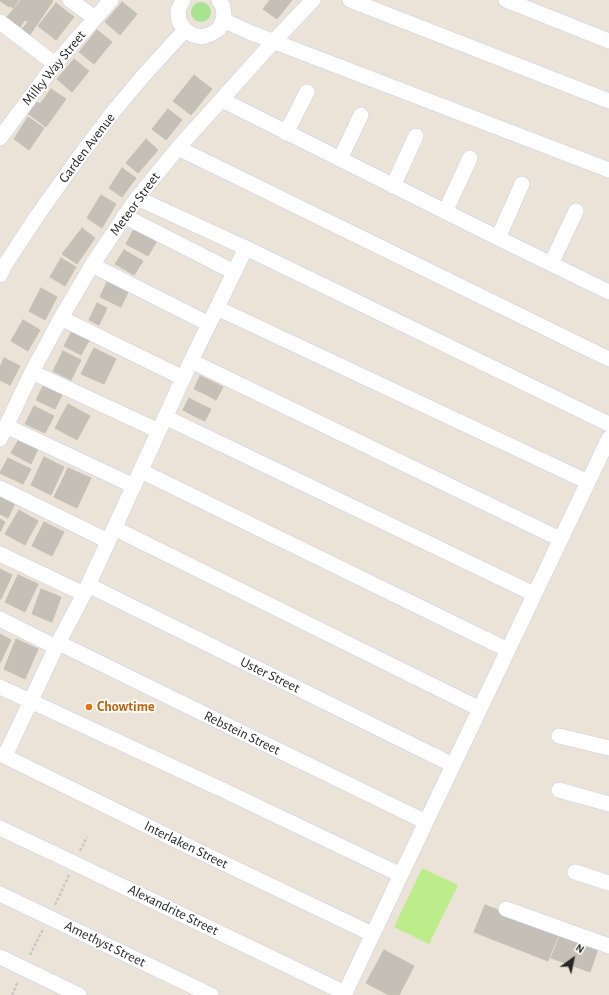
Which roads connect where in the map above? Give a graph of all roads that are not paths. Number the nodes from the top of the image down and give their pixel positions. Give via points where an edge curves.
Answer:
1 (70, 0) edge
2 (111, 0) edge
3 (183, 0) edge
4 (219, 0) edge
5 (313, 0) edge
6 (350, 0) edge
7 (506, 0) edge
8 (95, 18) junction
9 (223, 20) junction
10 (0, 22) edge
11 (185, 30) junction
12 (609, 41) edge
13 (274, 42) junction
14 (55, 64) junction
15 (307, 92) dead end
16 (222, 100) junction
17 (609, 102) edge
18 (362, 115) dead end
19 (286, 133) junction
20 (416, 136) dead end
21 (0, 138) edge
22 (178, 148) junction
23 (470, 158) dead end
24 (340, 159) junction
25 (609, 170) edge
26 (522, 184) dead end
27 (393, 186) junction
28 (137, 198) junction
29 (445, 212) junction
30 (576, 212) dead end
31 (124, 216) junction
32 (498, 238) junction
33 (246, 248) junction
34 (551, 264) junction
35 (92, 266) junction
36 (234, 272) junction
37 (0, 275) edge
38 (607, 287) edge
39 (217, 308) junction
40 (61, 318) junction
41 (209, 324) junction
42 (609, 359) edge
43 (191, 361) junction
44 (32, 372) junction
45 (184, 378) junction
46 (165, 418) junction
47 (609, 424) edge
48 (159, 431) junction
49 (3, 432) edge
50 (609, 438) edge
51 (141, 471) junction
52 (588, 482) junction
53 (134, 486) junction
54 (0, 488) edge
55 (114, 528) junction
56 (560, 540) junction
57 (108, 541) junction
58 (0, 554) edge
59 (86, 590) junction
60 (534, 594) junction
61 (0, 619) edge
62 (57, 645) junction
63 (508, 650) junction
64 (0, 687) edge
65 (31, 701) junction
66 (480, 709) junction
67 (559, 736) dead end
68 (609, 748) edge
69 (2, 755) edge
70 (453, 765) junction
71 (559, 790) dead end
72 (609, 804) edge
73 (426, 822) junction
74 (0, 828) edge
75 (575, 872) dead end
76 (401, 875) junction
77 (609, 883) edge
78 (0, 894) edge
79 (506, 909) dead end
80 (372, 934) junction
81 (609, 946) edge
82 (0, 957) edge
83 (345, 994) edge
84 (79, 995) edge
85 (211, 995) edge

1 - 8 street
2 - 8 street, Milky Way Street
3 - 11 street via 178,10 179,21
4 - 9 street via 223,7
5 - 13 street, Meteor Street
6 - 17 street
7 - 12 street
8 - 14 street, Milky Way Street
9 - 11 street via 219,29 202,37
9 - 13 street
10 - 14 street
11 - 37 street, Garden Avenue via 113,112 79,157 37,216
13 - 16 street, Meteor Street
13 - 25 street
14 - 21 street, Milky Way Street
15 - 19 street
16 - 19 street
16 - 22 street, Meteor Street
18 - 24 street
19 - 24 street
20 - 27 street
22 - 28 street, Meteor Street
22 - 42 street
23 - 29 street
24 - 27 street
26 - 32 street
27 - 29 street
28 - 31 street, Meteor Street
28 - 33 street
29 - 32 street
30 - 34 street
31 - 35 street, Meteor Street
31 - 36 street
32 - 34 street
33 - 36 street
33 - 47 street
34 - 38 street
35 - 40 street, Meteor Street
35 - 41 street
36 - 39 street
39 - 41 street
39 - 52 street
40 - 44 street, Meteor Street
40 - 45 street
41 - 43 street
43 - 45 street
43 - 56 street
44 - 48 street
44 - 49 street, Meteor Street
45 - 46 street
46 - 48 street
46 - 60 street
48 - 51 street
49 - 53 street
50 - 52 street
51 - 53 street
51 - 63 street
52 - 56 street
53 - 55 street
54 - 57 street
55 - 57 street
55 - 66 street
56 - 60 street
57 - 59 street
58 - 59 street, Uster Street
59 - 62 street
59 - 70 street, Uster Street
60 - 63 street
61 - 62 street, Rebstein Street
62 - 65 street
62 - 73 street, Rebstein Street
63 - 66 street
64 - 65 street
65 - 69 street
65 - 76 street
66 - 70 street
67 - 68 street
69 - 80 street, Interlaken Street
70 - 73 street
71 - 72 street
73 - 76 street
74 - 83 street, Alexandrite Street
75 - 77 street
76 - 80 street
78 - 85 street, Amethyst Street
79 - 81 street
80 - 83 street
82 - 84 street

